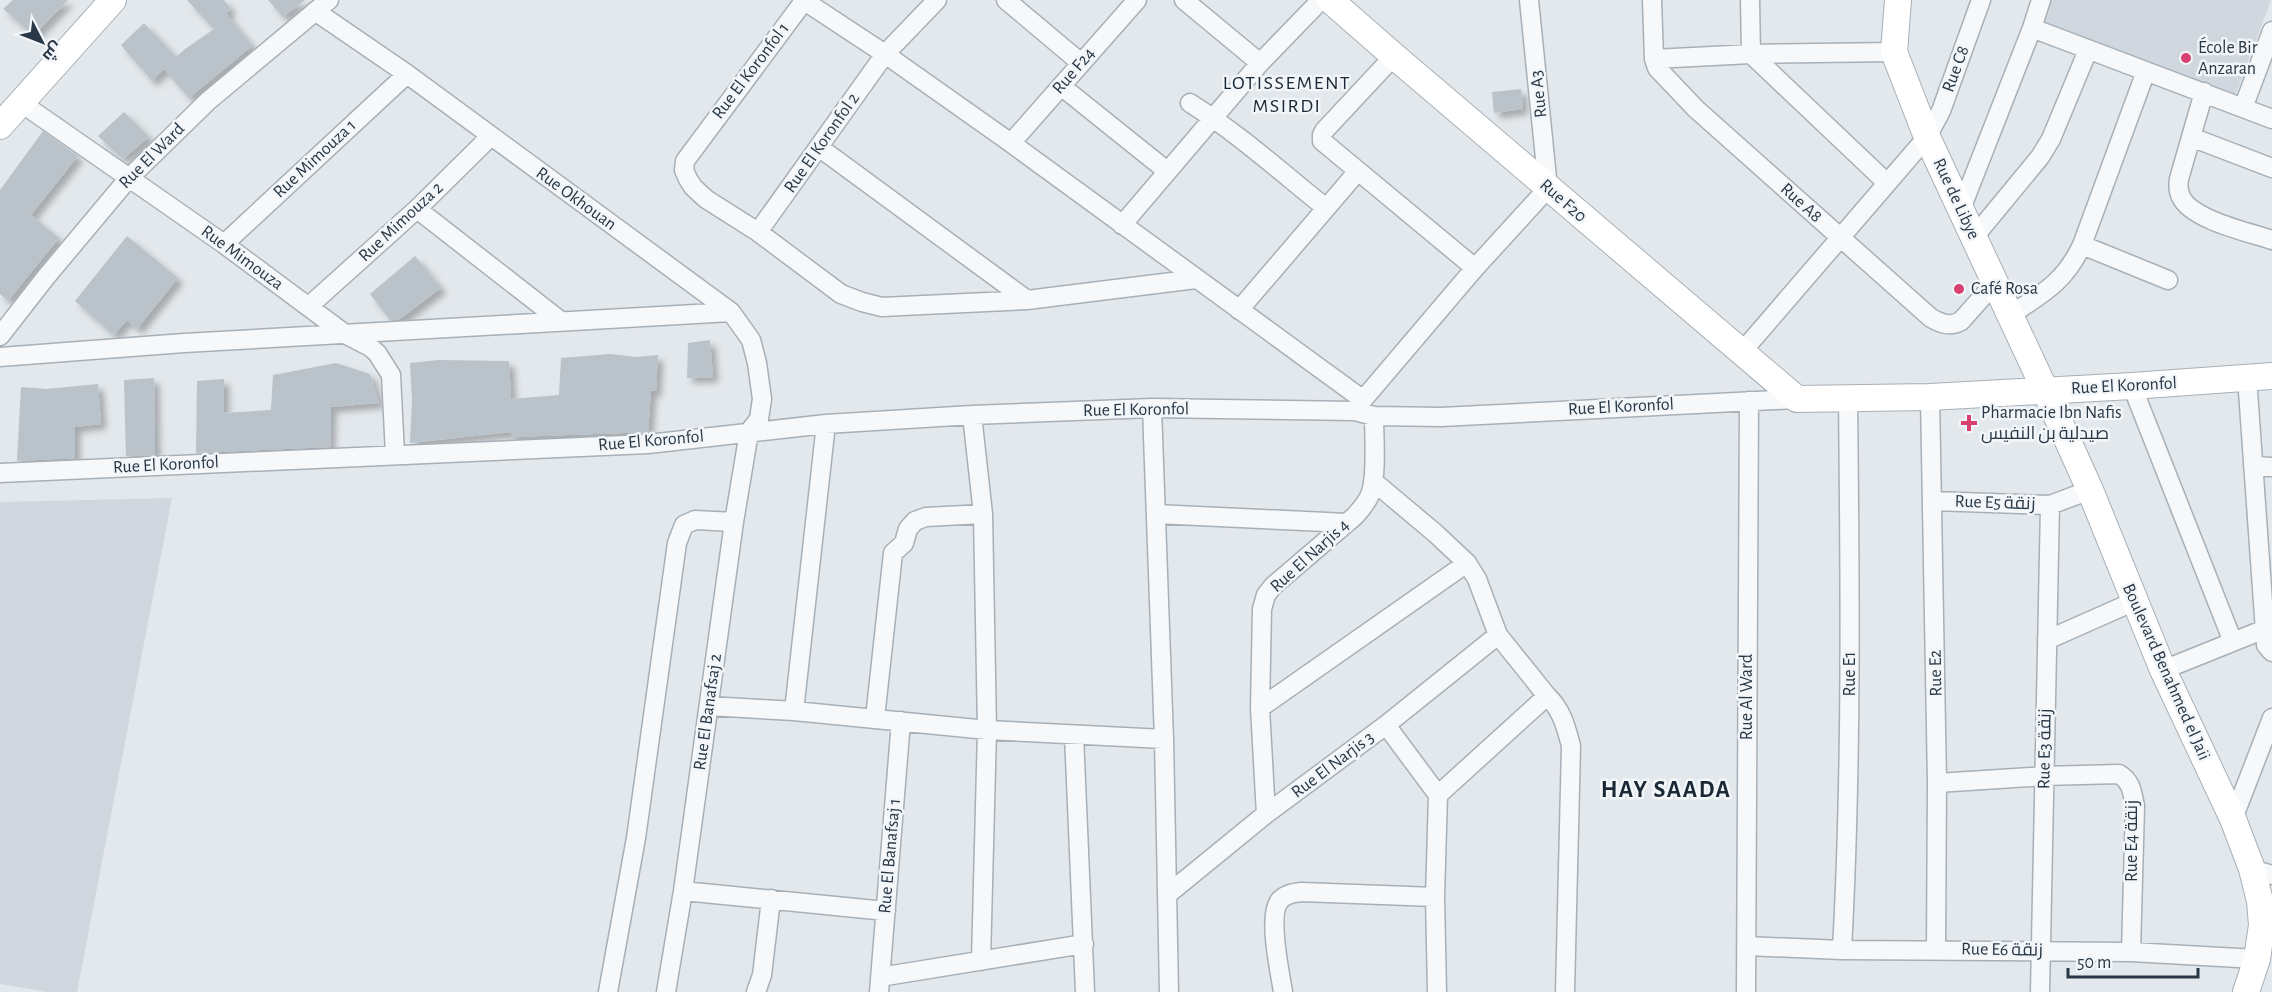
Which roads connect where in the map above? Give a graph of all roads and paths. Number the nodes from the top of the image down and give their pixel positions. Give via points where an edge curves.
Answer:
1 (113, 0) edge
2 (803, 0) edge
3 (937, 0) edge
4 (1137, 0) edge
5 (1184, 0) edge
6 (1321, 0) edge
7 (1330, 0) edge
8 (1529, 0) edge
9 (1652, 0) edge
10 (1750, 0) edge
11 (1898, 0) edge
12 (1981, 0) edge
13 (2041, 0) edge
14 (1012, 1) edge
15 (322, 5) edge
16 (2032, 28) junction
17 (2272, 32) edge
18 (2088, 50) junction
19 (1894, 52) junction
20 (885, 54) junction
21 (1751, 54) junction
22 (1394, 56) junction
23 (1654, 59) junction
24 (1081, 63) junction
25 (1260, 63) junction
26 (2146, 70) junction
27 (406, 74) junction
28 (1061, 86) junction
29 (2204, 92) junction
30 (20, 102) junction
31 (1190, 103) dead end
32 (2243, 108) junction
33 (1213, 118) junction
34 (2272, 119) edge
35 (0, 126) edge
36 (490, 137) junction
37 (1927, 137) junction
38 (2190, 137) junction
39 (1011, 143) junction
40 (820, 148) junction
41 (2272, 168) edge
42 (1167, 171) junction
43 (1358, 171) junction
44 (128, 178) junction
45 (1887, 183) junction
46 (1548, 188) junction
47 (1326, 208) junction
48 (417, 209) junction
49 (1961, 209) junction
50 (1122, 225) junction
51 (758, 232) junction
52 (1974, 237) junction
53 (1840, 238) junction
54 (2272, 240) edge
55 (224, 244) junction
56 (2082, 245) junction
57 (1475, 268) junction
58 (1196, 279) junction
59 (2168, 280) dead end
60 (1994, 284) junction
61 (1027, 300) junction
62 (309, 306) junction
63 (1239, 310) junction
64 (731, 312) junction
65 (2010, 315) junction
66 (562, 322) junction
67 (345, 334) junction
68 (0, 336) edge
69 (1741, 353) junction
70 (0, 357) edge
71 (2260, 377) edge
72 (2132, 386) junction
73 (2045, 390) junction
74 (1930, 397) junction
75 (1848, 398) junction
76 (1797, 399) junction
77 (1749, 401) junction
78 (1359, 405) junction
79 (1152, 408) junction
80 (972, 415) junction
81 (1374, 416) junction
82 (826, 424) junction
83 (749, 432) junction
84 (395, 454) junction
85 (2253, 466) junction
86 (2272, 467) edge
87 (0, 473) edge
88 (1373, 481) junction
89 (2090, 490) junction
90 (1933, 501) junction
91 (2050, 506) junction
92 (983, 514) junction
93 (1156, 514) junction
94 (734, 522) junction
95 (1347, 524) junction
96 (1467, 563) junction
97 (2267, 586) edge
98 (2135, 602) junction
99 (2265, 629) junction
100 (1498, 635) junction
101 (2047, 640) junction
102 (2233, 642) junction
103 (2272, 652) edge
104 (2163, 670) junction
105 (1547, 696) junction
106 (709, 706) junction
107 (1260, 708) junction
108 (794, 711) junction
109 (875, 718) junction
110 (2272, 718) edge
111 (901, 721) junction
112 (1386, 725) junction
113 (987, 730) junction
114 (1074, 735) junction
115 (1164, 739) junction
116 (2044, 776) junction
117 (1937, 783) junction
118 (1438, 795) junction
119 (1266, 814) junction
120 (2233, 819) junction
121 (2262, 872) edge
122 (682, 891) junction
123 (1168, 894) junction
124 (1435, 897) junction
125 (771, 899) junction
126 (886, 911) junction
127 (1084, 944) junction
128 (1746, 946) junction
129 (1842, 950) junction
130 (1936, 950) junction
131 (2040, 951) junction
132 (2131, 952) junction
133 (2257, 959) junction
134 (981, 960) junction
135 (879, 984) edge
136 (608, 992) edge
137 (666, 992) edge
138 (756, 992) edge
139 (1085, 992) edge
140 (1169, 992) edge
141 (1283, 992) edge
142 (1437, 992) edge
143 (1565, 992) edge
144 (1746, 992) edge
145 (2040, 992) edge
146 (2246, 992) edge

1 - 30 street
2 - 20 street
2 - 51 street, Rue El Koronfol 1 via 685,161 684,170 693,187
3 - 20 street, Rue El Koronfol 2
4 - 24 street, Rue F24
5 - 25 street
6 - 25 street
7 - 22 street, Rue F20
8 - 46 street, Rue A3
9 - 23 street
10 - 21 street
11 - 19 street, Rue de Libye
12 - 37 street, Rue C8 via 1941,111
13 - 16 street
14 - 24 street
15 - 27 street, Rue Okhouan
15 - 44 street, Rue El Ward via 208,101
16 - 18 street
16 - 49 street
17 - 32 street
18 - 26 street
18 - 52 street via 2051,139
19 - 21 street
19 - 37 street, Rue de Libye
20 - 39 street
20 - 40 street, Rue El Koronfol 2
21 - 23 street
21 - 45 street
22 - 43 street via 1322,135 1322,141
22 - 46 street, Rue F20
23 - 53 street, Rue A8 via 1662,75 1696,109
24 - 28 street, Rue F24
25 - 33 street
26 - 29 street
26 - 56 street
27 - 36 street, Rue Okhouan
27 - 55 street, Rue Mimouza 1
28 - 39 street, Rue F24
28 - 42 street
29 - 32 street
29 - 38 street
30 - 35 street
30 - 44 street, Rue Mimouza
31 - 33 street
32 - 34 street
33 - 42 street
33 - 47 street
36 - 48 street, Rue Mimouza 2
36 - 64 street, Rue Okhouan
37 - 45 street, Rue C8
37 - 49 street, Rue de Libye
38 - 41 street
38 - 54 street via 2178,188 2185,203 2198,215
39 - 50 street
40 - 51 street, Rue El Koronfol 2
40 - 61 street
42 - 50 street
43 - 47 street
43 - 57 street
44 - 55 street, Rue Mimouza
44 - 68 street, Rue El Ward
45 - 53 street, Rue C8
46 - 57 street
46 - 69 street, Rue F20
47 - 63 street
48 - 62 street, Rue Mimouza 2
48 - 66 street
49 - 52 street, Rue de Libye
50 - 58 street
51 - 61 street via 841,294 862,302 908,307
52 - 60 street, Rue de Libye
53 - 60 street, Rue A8 via 1941,323 1961,321
53 - 69 street, Rue C8
55 - 62 street, Rue Mimouza
56 - 59 street
56 - 65 street via 2063,277
57 - 78 street
58 - 61 street
58 - 63 street
60 - 65 street, Rue de Libye
62 - 67 street, Rue Mimouza
63 - 78 street
64 - 66 street
64 - 83 street, Rue Okhouan via 751,340 758,363 762,399 759,419
65 - 73 street, Rue de Libye
66 - 67 street
67 - 70 street
67 - 84 street, Rue Mimouza via 370,347 391,375
69 - 76 street, Rue F20
71 - 72 street, Rue El Koronfol
71 - 85 street
72 - 73 street, Rue El Koronfol
72 - 102 street
73 - 74 street, Rue El Koronfol
73 - 89 street, Boulevard Benahmed el Jaii
74 - 75 street, Rue El Koronfol
74 - 90 street, Rue E2
75 - 76 street, Rue El Koronfol
75 - 129 street, Rue E1 via 1851,667
76 - 77 street, Rue El Koronfol
77 - 81 street, Rue El Koronfol via 1441,417
77 - 128 street, Rue Al Ward
78 - 79 street, Rue El Koronfol
78 - 81 street, Rue El Koronfol
79 - 80 street, Rue El Koronfol
79 - 93 street
80 - 82 street, Rue El Koronfol
80 - 92 street
81 - 88 street
82 - 83 street, Rue El Koronfol
82 - 108 street
83 - 84 street, Rue El Koronfol via 648,444
83 - 94 street, Rue El Banafsaj 2
84 - 87 street, Rue El Koronfol
85 - 86 street
85 - 97 street
88 - 95 street, Rue El Narjis 4 via 1365,504
88 - 96 street
89 - 91 street, Rue E5 زنقة
89 - 98 street, Boulevard Benahmed el Jaii
90 - 91 street, Rue E5 زنقة
90 - 117 street, Rue E2
91 - 101 street, Rue E3 زنقة
92 - 109 street via 915,521 908,528 904,543 892,553
92 - 113 street
93 - 95 street
93 - 115 street
94 - 106 street, Rue El Banafsaj 2
94 - 136 street via 694,520 684,525 677,543 636,838
95 - 107 street, Rue El Narjis 4 via 1266,595 1262,609
96 - 100 street
96 - 107 street
97 - 99 street
98 - 101 street
98 - 104 street, Boulevard Benahmed el Jaii
99 - 102 street
99 - 103 street via 2266,645
100 - 105 street
100 - 112 street, Rue El Narjis 3
101 - 116 street, Rue E3 زنقة
102 - 104 street
104 - 120 street, Boulevard Benahmed el Jaii
105 - 118 street
105 - 143 street via 1557,705 1571,746
106 - 108 street
106 - 122 street, Rue El Banafsaj 2
107 - 119 street, Rue El Narjis 4
108 - 109 street
109 - 111 street
110 - 120 street
111 - 113 street
111 - 126 street, Rue El Banafsaj 1
112 - 118 street
112 - 119 street, Rue El Narjis 3
113 - 114 street
113 - 134 street
114 - 115 street
114 - 127 street
115 - 123 street
116 - 117 street, Rue E4 زنقة
116 - 131 street, Rue E3 زنقة
116 - 132 street, Rue E4 زنقة via 2119,774 2128,779 2135,806
117 - 130 street, Rue E2
118 - 124 street
119 - 123 street, Rue El Narjis 3
120 - 121 street, Boulevard Benahmed el Jaii
121 - 133 street, Boulevard Benahmed el Jaii via 2262,925
122 - 125 street
122 - 137 street, Rue El Banafsaj 2
123 - 140 street
124 - 141 street via 1302,892 1285,896 1276,906 1274,924
124 - 142 street
125 - 126 street
125 - 138 street via 762,975
126 - 135 street, Rue El Banafsaj 1
127 - 134 street
127 - 139 street
128 - 129 street, Rue E6 زنقة
128 - 144 street, Rue Al Ward
129 - 130 street, Rue E6 زنقة
130 - 131 street, Rue E6 زنقة
131 - 132 street, Rue E6 زنقة
131 - 145 street, Rue E3 زنقة
132 - 133 street, Rue E6 زنقة
133 - 146 street
134 - 135 street

